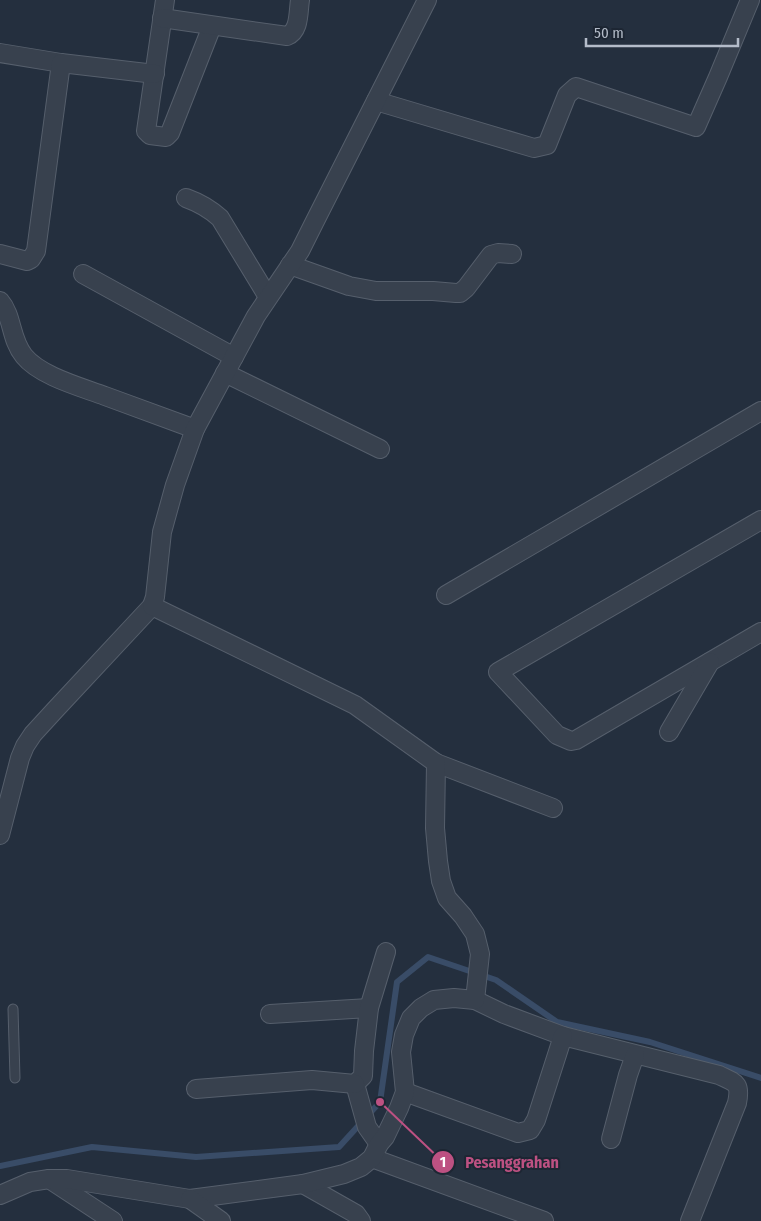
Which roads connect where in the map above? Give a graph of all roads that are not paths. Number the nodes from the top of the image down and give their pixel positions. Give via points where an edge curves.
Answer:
1 (165, 0) edge
2 (300, 0) edge
3 (427, 0) edge
4 (750, 0) edge
5 (162, 18) junction
6 (212, 26) junction
7 (0, 53) edge
8 (61, 62) junction
9 (155, 74) junction
10 (376, 101) junction
11 (186, 198) dead end
12 (0, 254) edge
13 (512, 254) dead end
14 (290, 265) junction
15 (83, 274) dead end
16 (268, 296) junction
17 (0, 300) edge
18 (234, 357) junction
19 (225, 373) junction
20 (761, 411) edge
21 (195, 429) junction
22 (380, 449) dead end
23 (761, 520) edge
24 (446, 596) dead end
25 (152, 606) junction
26 (761, 632) edge
27 (710, 661) junction
28 (669, 732) dead end
29 (436, 763) junction
30 (553, 808) dead end
31 (0, 835) edge
32 (386, 952) dead end
33 (476, 992) junction
34 (369, 1008) junction
35 (13, 1009) dead end
36 (270, 1014) dead end
37 (563, 1036) junction
38 (636, 1055) junction
39 (15, 1078) dead end
40 (355, 1084) junction
41 (196, 1089) dead end
42 (405, 1092) junction
43 (610, 1139) dead end
44 (376, 1151) junction
45 (49, 1179) junction
46 (303, 1184) junction
47 (0, 1195) edge
48 (190, 1199) junction
49 (113, 1221) edge
50 (221, 1221) edge
51 (361, 1221) edge
52 (544, 1221) edge
53 (690, 1221) edge

1 - 5 street
2 - 6 street via 296,28 287,36
3 - 10 street
4 - 10 street via 696,127 576,87 566,95 547,145 534,148
5 - 6 street
5 - 9 street
6 - 9 street via 166,137 150,135 146,131
7 - 8 street
8 - 9 street
8 - 12 street via 36,250 27,261
10 - 14 street
11 - 16 street via 199,202 220,218
13 - 14 street via 491,255 460,293 376,291 349,286
14 - 16 street
15 - 18 street
16 - 18 street
17 - 21 street via 7,310 17,345 33,365 58,378
18 - 19 street
19 - 21 street
19 - 22 street
20 - 24 street
21 - 25 street via 162,532
23 - 27 street via 498,672 556,735 571,741
25 - 29 street via 356,705
25 - 31 street via 25,746
26 - 27 street
27 - 28 street
29 - 30 street
29 - 33 street via 435,828 441,881 447,898 475,934 480,954
32 - 34 street
33 - 37 street via 504,1014
33 - 42 street via 434,1000 411,1018 400,1052
34 - 36 street
34 - 40 street via 363,1076
35 - 39 lane
37 - 38 street
37 - 42 street via 530,1130 518,1134
38 - 43 street
38 - 53 street via 719,1076 732,1081 739,1092
40 - 41 street via 312,1080
40 - 44 street
42 - 44 street
44 - 46 street via 361,1166 344,1174
44 - 52 street
45 - 47 street via 30,1182
45 - 48 street via 67,1179
45 - 49 street
46 - 48 street
46 - 51 street via 356,1214
48 - 50 street

